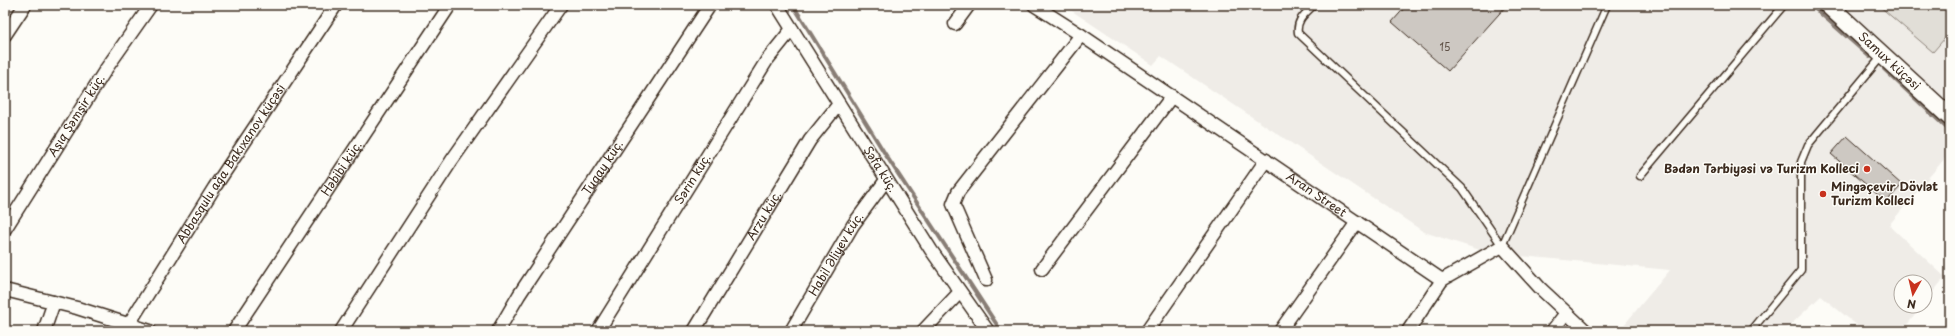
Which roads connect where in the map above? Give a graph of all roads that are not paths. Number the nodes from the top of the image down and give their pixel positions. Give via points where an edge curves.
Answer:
1 (25, 5) edge
2 (151, 5) edge
3 (336, 5) edge
4 (450, 5) edge
5 (561, 5) edge
6 (710, 5) edge
7 (777, 5) edge
8 (969, 5) edge
9 (1034, 5) edge
10 (1314, 5) edge
11 (1607, 5) edge
12 (1784, 5) edge
13 (1828, 5) edge
14 (955, 24) dead end
15 (792, 29) junction
16 (5, 35) edge
17 (1081, 35) junction
18 (1883, 55) junction
19 (1172, 96) junction
20 (839, 104) junction
21 (1950, 117) edge
22 (1266, 160) junction
23 (1640, 176) dead end
24 (886, 180) junction
25 (1357, 222) junction
26 (5, 229) edge
27 (1502, 246) junction
28 (1042, 269) dead end
29 (986, 280) dead end
30 (1442, 280) junction
31 (5, 290) edge
32 (960, 292) junction
33 (54, 302) junction
34 (1566, 313) junction
35 (129, 324) junction
36 (44, 331) edge
37 (149, 331) edge
38 (234, 331) edge
39 (342, 331) edge
40 (498, 331) edge
41 (598, 331) edge
42 (694, 331) edge
43 (791, 331) edge
44 (923, 331) edge
45 (988, 331) edge
46 (1147, 331) edge
47 (1280, 331) edge
48 (1408, 331) edge
49 (1552, 331) edge
50 (1586, 331) edge
51 (1751, 331) edge

1 - 16 street
2 - 26 street, Aşıq Şəmşir küç. via 106,69
3 - 35 street, Abbasqulu ağa Bakıxanov küçəsi via 214,188
4 - 38 street, Həbibi küç.
5 - 39 street via 452,160
6 - 40 street, Tuqay küç. via 519,295
7 - 15 street, Şəfa küç.
8 - 14 street
9 - 17 street, Aran Street
10 - 27 lane via 1300,19 1298,33 1462,188
11 - 27 lane
12 - 23 lane
13 - 18 main road, Samux küçəsi
15 - 20 street, Şəfa küç.
15 - 41 street, Sərin küç. via 767,60
17 - 19 street, Aran Street
17 - 29 street via 958,192 953,204
18 - 21 main road, Samux küçəsi
18 - 51 lane via 1803,153 1801,270
19 - 22 street, Aran Street
19 - 28 street
20 - 24 street, Şəfa küç.
20 - 42 street, Arzu küç. via 810,140
22 - 25 street, Aran Street
22 - 46 street
24 - 32 street, Şəfa küç.
24 - 43 street, Habil Əliyev küç. via 853,225
25 - 30 street, Aran Street
25 - 47 street
27 - 30 street
27 - 34 street
30 - 48 street
31 - 33 street
32 - 44 street
32 - 45 street, Şəfa küç.
33 - 35 street
33 - 36 street
34 - 49 street
34 - 50 street
35 - 37 street

